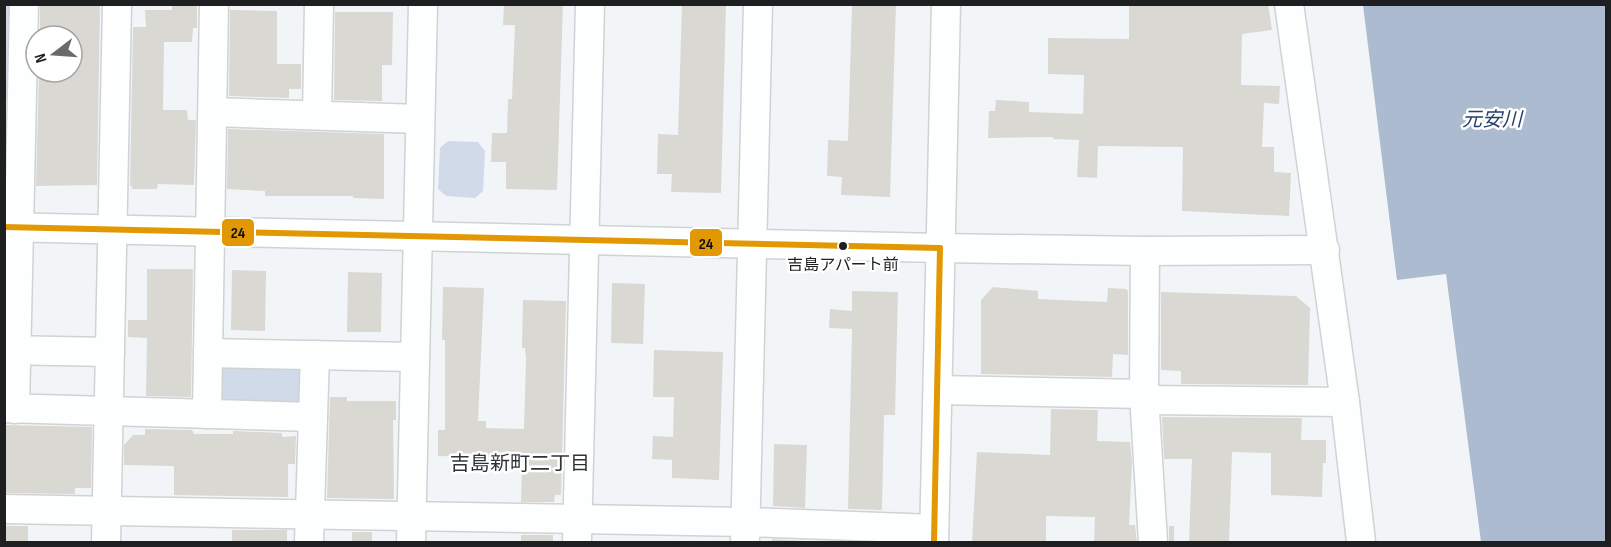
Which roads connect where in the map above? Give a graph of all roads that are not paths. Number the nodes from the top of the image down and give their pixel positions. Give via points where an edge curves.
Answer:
1 (24, 4) edge
2 (117, 4) edge
3 (214, 4) edge
4 (319, 4) edge
5 (423, 4) edge
6 (590, 4) edge
7 (758, 4) edge
8 (946, 4) edge
9 (1289, 4) edge
10 (13, 109) edge
11 (213, 112) junction
12 (317, 115) junction
13 (420, 119) junction
14 (12, 228) edge
15 (112, 230) junction
16 (211, 232) junction
17 (418, 237) junction
18 (584, 240) junction
19 (752, 244) junction
20 (940, 248) junction
21 (1325, 250) junction
22 (1146, 251) junction
23 (11, 350) edge
24 (110, 352) junction
25 (208, 353) junction
26 (315, 355) junction
27 (415, 357) junction
28 (938, 390) junction
29 (1144, 397) junction
30 (1345, 402) junction
31 (10, 409) edge
32 (109, 411) junction
33 (207, 414) junction
34 (313, 417) junction
35 (4, 509) edge
36 (107, 511) junction
37 (310, 514) junction
38 (412, 529) edge
39 (498, 530) edge
40 (577, 531) edge
41 (663, 532) edge
42 (745, 532) edge
43 (827, 534) edge
44 (934, 536) edge
45 (106, 543) edge
46 (309, 543) edge
47 (1153, 543) edge
48 (1361, 543) edge

1 - 10 street
2 - 15 street
3 - 11 street
4 - 12 street
5 - 13 street
6 - 18 street
7 - 19 street
8 - 20 street
9 - 21 street
10 - 14 street
11 - 12 street
11 - 16 street
12 - 13 street
13 - 17 street
14 - 15 street
14 - 23 street
15 - 16 street
15 - 24 street
16 - 17 street
16 - 25 street
17 - 18 street
17 - 27 street
18 - 19 street
18 - 40 street
19 - 20 street
19 - 42 street
20 - 22 street
20 - 28 street
21 - 22 street
21 - 30 street
22 - 29 street
23 - 24 street
23 - 31 street
24 - 32 street
25 - 26 street
25 - 33 street
26 - 27 street
26 - 34 street
27 - 38 street
28 - 29 street
28 - 44 street
29 - 30 street
29 - 47 street
30 - 48 street
31 - 32 street
32 - 33 street
32 - 36 street
33 - 34 street
34 - 37 street
35 - 36 street
36 - 37 street
36 - 45 street
37 - 38 street
37 - 46 street
38 - 39 street
39 - 40 street
40 - 41 street
41 - 42 street
42 - 43 street
43 - 44 street

